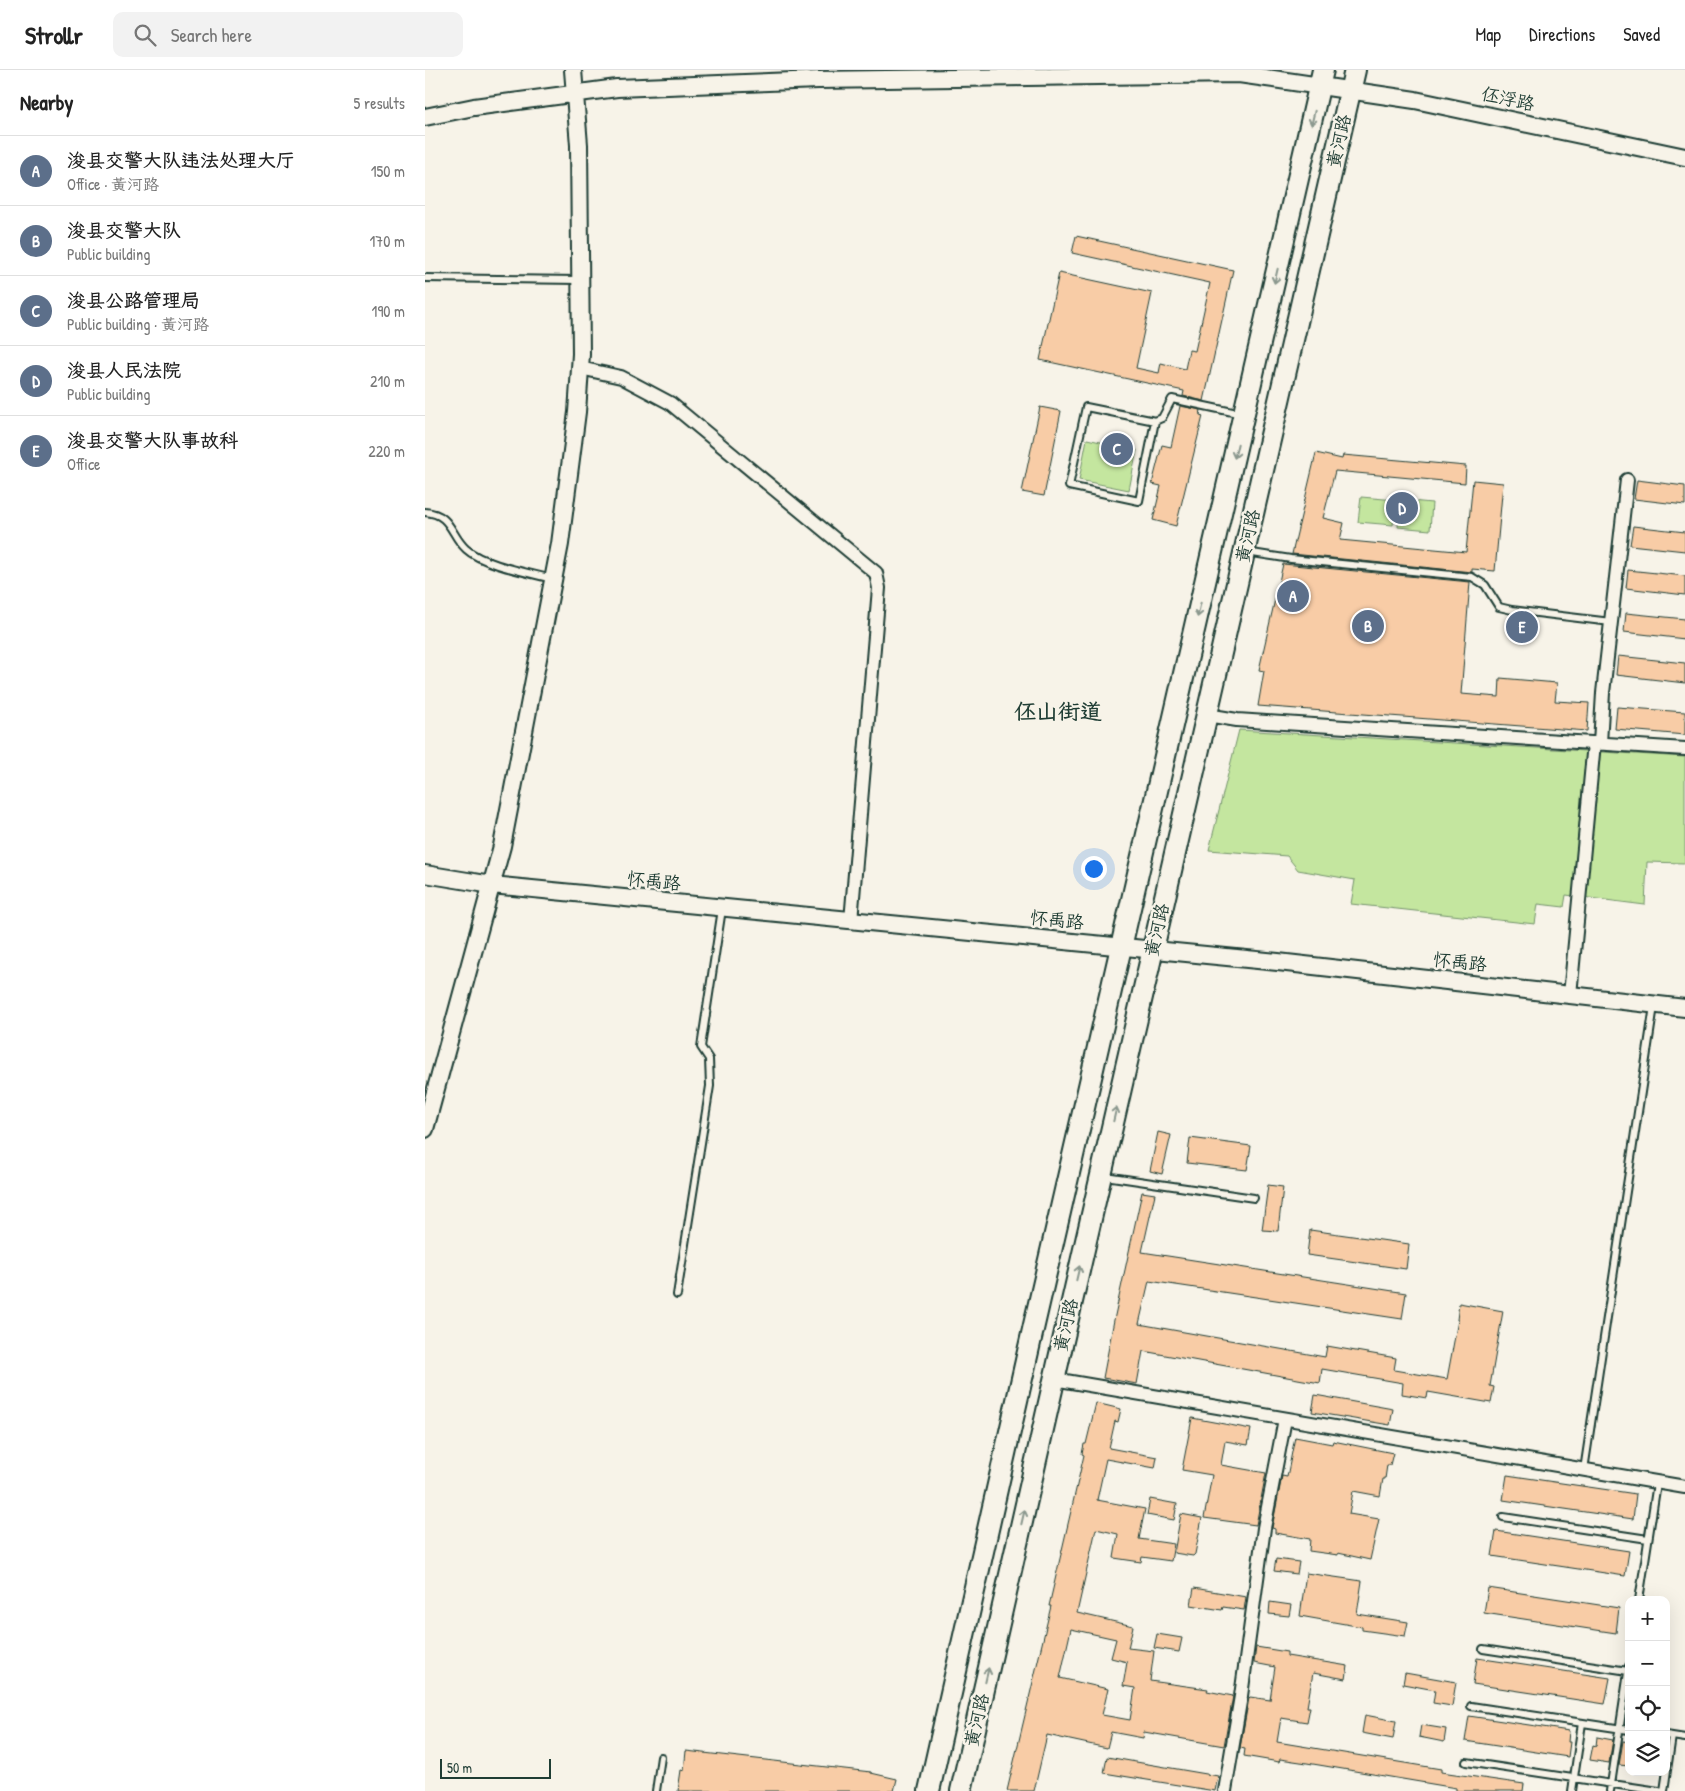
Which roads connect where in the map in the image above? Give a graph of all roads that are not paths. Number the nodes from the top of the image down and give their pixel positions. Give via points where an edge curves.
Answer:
1 (573, 70) edge
2 (1355, 70) edge
3 (920, 74) edge
4 (963, 74) edge
5 (1322, 78) edge
6 (1351, 90) junction
7 (575, 94) junction
8 (425, 117) edge
9 (1685, 157) edge
10 (425, 278) edge
11 (580, 280) junction
12 (580, 368) junction
13 (1245, 414) junction
14 (1155, 421) junction
15 (1627, 480) dead end
16 (425, 512) edge
17 (1245, 552) junction
18 (553, 579) junction
19 (1611, 622) junction
20 (1207, 715) junction
21 (1597, 743) junction
22 (1685, 749) edge
23 (425, 874) edge
24 (492, 885) junction
25 (722, 908) junction
26 (851, 920) junction
27 (1122, 947) junction
28 (1153, 950) junction
29 (1570, 995) junction
30 (1654, 1004) junction
31 (1685, 1008) edge
32 (425, 1129) edge
33 (1101, 1175) junction
34 (1254, 1198) dead end
35 (677, 1295) dead end
36 (1054, 1379) junction
37 (1285, 1419) junction
38 (1584, 1470) junction
39 (1657, 1483) junction
40 (1685, 1487) edge
41 (1503, 1517) dead end
42 (1648, 1539) junction
43 (1640, 1596) edge
44 (1483, 1649) dead end
45 (1625, 1668) edge
46 (1625, 1686) edge
47 (1471, 1706) dead end
48 (1582, 1723) junction
49 (1619, 1728) junction
50 (1625, 1729) edge
51 (1670, 1736) edge
52 (1685, 1738) edge
53 (661, 1757) dead end
54 (1466, 1762) dead end
55 (1665, 1776) edge
56 (1574, 1778) junction
57 (1610, 1787) edge
58 (656, 1791) edge
59 (929, 1791) edge
60 (961, 1791) edge
61 (1225, 1791) edge
62 (1572, 1791) edge
63 (1659, 1791) edge
64 (1664, 1791) edge

1 - 7 street
2 - 6 main road, 黄河路
3 - 4 street, 伾浮路
3 - 7 street, 伾浮路 via 617,88
4 - 5 street, 伾浮路 via 1239,74
5 - 6 street, 伾浮路
5 -> 13 main road, 黄河路
6 - 9 street, 伾浮路 via 1415,100
6 - 17 main road, 黄河路
7 - 8 street, 伾浮路
7 - 11 street via 579,145
10 - 11 lane
11 - 12 street
12 - 18 street via 576,422
12 - 26 street via 621,377 670,403 876,573 879,588
13 - 14 lane via 1172,399 1162,418
13 -> 27 main road, 黄河路
14 - 14 lane via 1139,500 1069,486 1086,407
15 - 19 street
16 - 18 lane via 445,519 465,549 483,560
17 - 19 lane via 1473,577 1485,585 1499,607
17 - 20 main road, 黄河路
18 - 24 street via 503,846
19 - 21 street
20 - 21 street via 1237,720
20 - 28 main road, 黄河路
21 - 22 street
21 - 29 street
23 - 24 street, 怀禹路
24 - 25 street, 怀禹路
24 - 32 street
25 - 26 street, 怀禹路
25 - 35 lane via 701,1047 709,1059 710,1086
26 - 27 street, 怀禹路
27 - 28 street, 怀禹路
27 - 59 main road, 黄河路
28 - 29 street, 怀禹路
33 -> 28 main road, 黄河路
29 - 30 street, 怀禹路
30 - 31 street, 怀禹路
30 - 38 lane
33 - 34 lane
36 -> 33 main road, 黄河路
36 - 37 street
60 -> 36 main road, 黄河路
37 - 38 street
37 - 61 street via 1264,1528
38 - 39 street
39 - 40 street
39 - 42 lane
41 - 42 lane
42 - 43 lane
44 - 45 lane
46 - 49 lane
47 - 48 lane
48 - 49 lane
48 - 56 lane
49 - 50 lane
49 - 57 lane
51 - 52 lane
53 - 58 lane
54 - 56 lane
55 - 64 lane
56 - 57 lane
56 - 62 lane
57 - 63 lane

